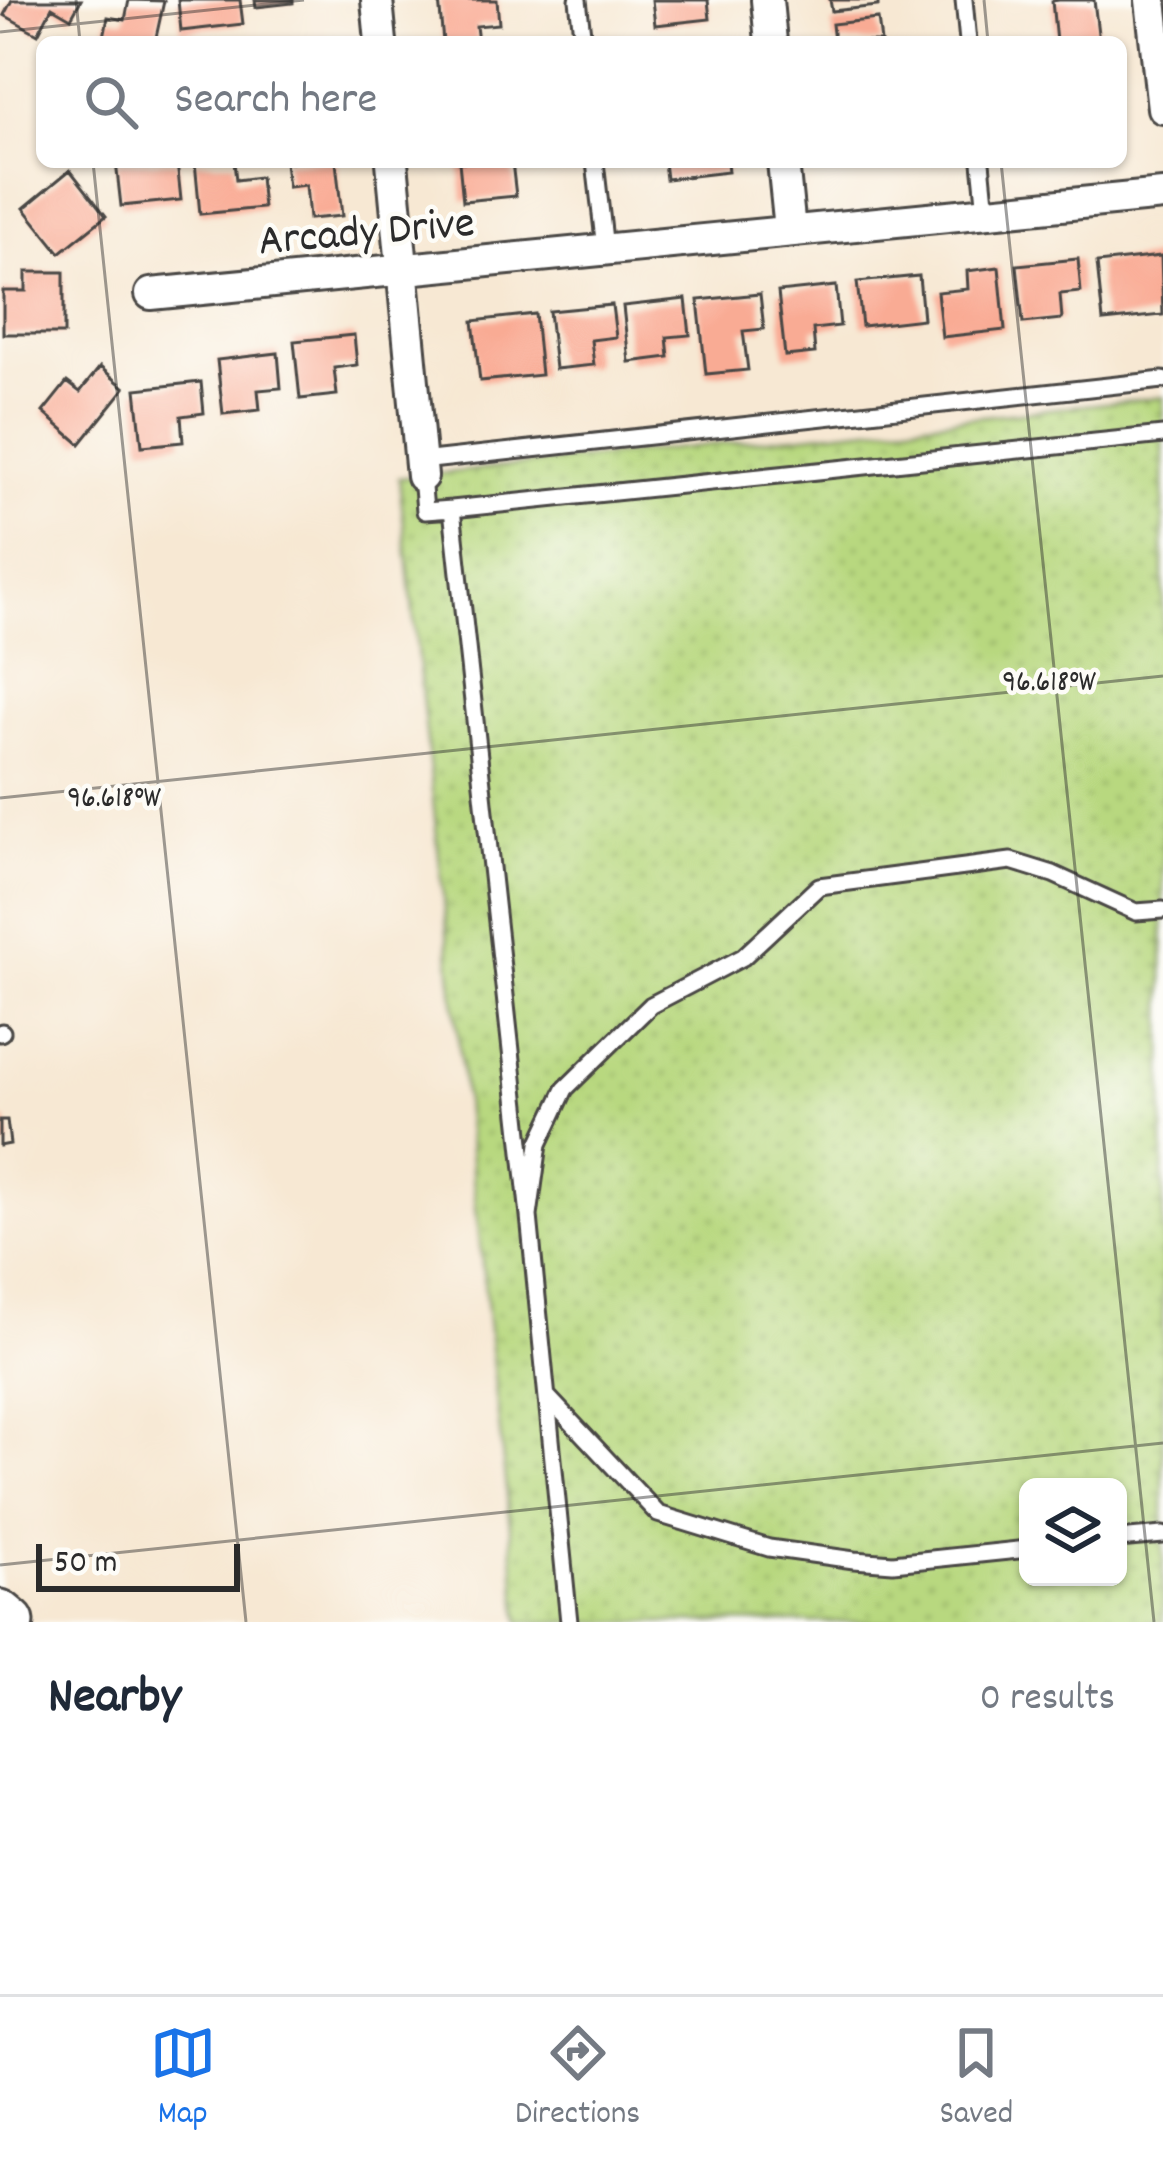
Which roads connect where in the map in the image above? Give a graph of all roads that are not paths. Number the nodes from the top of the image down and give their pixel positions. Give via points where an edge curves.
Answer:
1 (376, 0) edge
2 (578, 0) edge
3 (767, 0) edge
4 (964, 0) edge
5 (1151, 0) edge
6 (380, 36) edge
7 (582, 36) edge
8 (770, 36) edge
9 (967, 36) edge
10 (1163, 108) edge
11 (393, 168) edge
12 (597, 168) edge
13 (784, 168) edge
14 (982, 168) edge
15 (1163, 195) edge
16 (986, 212) junction
17 (790, 230) junction
18 (604, 249) junction
19 (403, 268) junction
20 (152, 294) dead end
21 (1163, 380) edge
22 (1163, 435) edge
23 (421, 468) junction
24 (452, 509) junction
25 (1163, 910) edge
26 (530, 1216) junction
27 (547, 1396) junction
28 (1163, 1534) edge
29 (1127, 1538) edge
30 (1019, 1550) edge
31 (0, 1613) edge
32 (11, 1622) edge
33 (569, 1622) edge

1 - 6 street
2 - 7 lane
3 - 8 street
4 - 9 lane
5 - 10 street
11 - 19 street
12 - 18 lane
13 - 17 street
14 - 16 lane
15 - 16 street, Arcady Drive
16 - 17 street, Arcady Drive
17 - 18 street, Arcady Drive
18 - 19 street, Arcady Drive
19 - 20 street, Arcady Drive
19 - 23 street
21 - 23 lane
22 - 24 lane
23 - 24 lane via 425,511
24 - 26 lane
25 - 26 lane via 1136,912 1011,861 820,886 742,957 651,1005 565,1089 539,1144
26 - 27 lane
27 - 30 lane via 658,1514 769,1549 854,1560
27 - 33 lane
28 - 29 lane
31 - 32 main road

